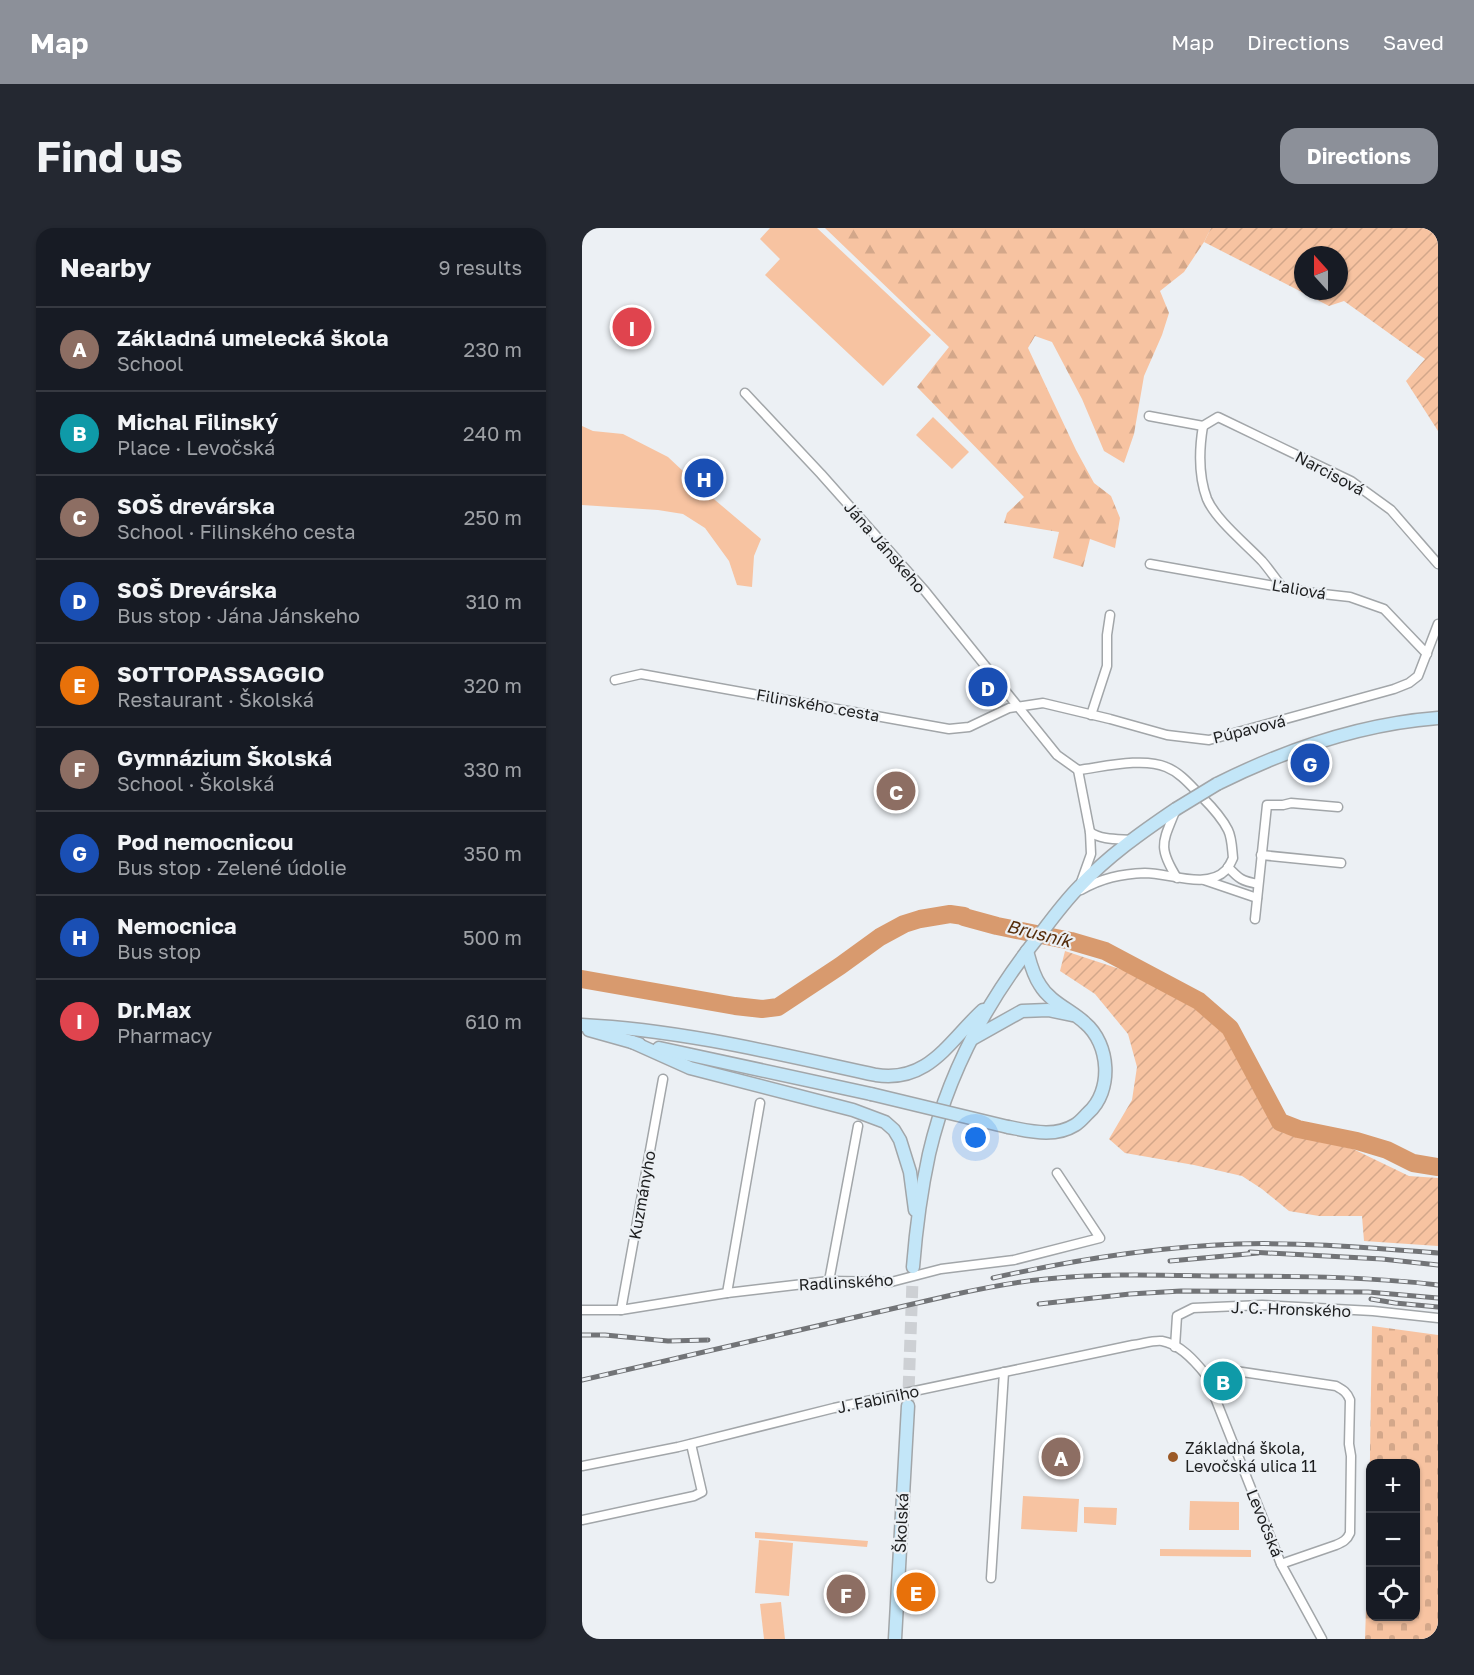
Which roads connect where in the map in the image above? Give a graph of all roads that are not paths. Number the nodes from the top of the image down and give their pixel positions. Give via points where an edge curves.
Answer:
1 (745, 393) dead end
2 (1149, 416) dead end
3 (1203, 426) junction
4 (1150, 564) dead end
5 (1438, 564) edge
6 (1282, 587) junction
7 (1110, 615) dead end
8 (1438, 624) edge
9 (1428, 654) junction
10 (615, 680) dead end
11 (1018, 707) junction
12 (1091, 715) junction
13 (1438, 718) edge
14 (1078, 770) junction
15 (1338, 807) dead end
16 (1176, 809) junction
17 (1090, 832) junction
18 (1131, 840) junction
19 (1262, 855) junction
20 (1341, 863) dead end
21 (1228, 867) junction
22 (1177, 878) junction
23 (1203, 880) junction
24 (1258, 884) junction
25 (1079, 886) junction
26 (1071, 896) junction
27 (1257, 898) junction
28 (1256, 919) dead end
29 (1028, 949) junction
30 (991, 1004) junction
31 (1074, 1015) junction
32 (582, 1026) edge
33 (972, 1039) junction
34 (632, 1042) junction
35 (663, 1079) dead end
36 (760, 1103) dead end
37 (858, 1126) dead end
38 (1057, 1173) dead end
39 (916, 1226) junction
40 (913, 1267) tunnel mouth
41 (829, 1281) junction
42 (727, 1293) junction
43 (582, 1310) edge
44 (621, 1310) junction
45 (1438, 1318) edge
46 (1175, 1347) junction
47 (1004, 1372) junction
48 (1206, 1375) junction
49 (908, 1406) tunnel mouth
50 (692, 1444) junction
51 (582, 1466) edge
52 (582, 1520) edge
53 (1281, 1564) junction
54 (991, 1578) dead end
55 (895, 1639) edge
56 (1322, 1639) edge

1 - 11 street, Jána Jánskeho via 905,568
2 - 3 street
3 - 5 street, Narcisová via 1218,417 1351,480 1392,510
3 - 6 street via 1199,450 1208,500
4 - 6 street, Ľaliová
6 - 9 street, Ľaliová via 1350,597 1383,609
7 - 12 street via 1107,666
8 - 9 street
9 - 12 street, Púpavová via 1418,676 1402,686 1209,740 1167,735
10 - 11 street, Filinského cesta via 641,674 948,729 969,727
11 - 12 street, Púpavová via 1043,703
11 - 14 street, Jána Jánskeho via 1057,755
13 - 16 main road, bridge via 1364,729 1316,742 1217,784
14 - 17 street
14 - 21 street via 1145,763 1165,766 1180,775 1229,832 1233,858
15 - 19 street via 1267,805
16 - 18 main road
16 - 22 street via 1164,852
17 - 18 street
17 - 25 street via 1091,854
18 - 25 main road
19 - 20 street
19 - 24 street
21 - 23 street
21 - 24 street via 1237,878
22 - 23 street
22 - 26 street via 1125,874 1092,883
23 - 27 street
24 - 27 street
25 - 26 main road
26 - 29 main road
27 - 28 street
29 - 30 main road
29 - 31 main road via 1040,985
30 - 32 main road via 934,1061 921,1070 895,1077 725,1042 623,1027
30 - 33 main road
31 - 33 main road via 1022,1011
31 - 34 main road, bridge via 1095,1034 1105,1063 1103,1090 1093,1110 1076,1125 1062,1131 1036,1133
32 - 34 main road
33 - 39 main road via 933,1141
34 - 39 main road via 690,1068 853,1110 885,1122 900,1140 910,1172
35 - 44 street, Kuzmányho
36 - 42 street
37 - 41 street
38 - 41 street, Radlinského via 1100,1238 1014,1260 941,1269 891,1282
39 - 40 main road
41 - 42 street, Radlinského
42 - 44 street, Radlinského
43 - 44 street, Radlinského
45 - 46 street, J. C. Hronského via 1262,1305 1193,1308 1177,1316
46 - 47 street, J. Fabiniho via 1152,1342
46 - 48 street, Levočská via 1193,1359
47 - 50 street, J. Fabiniho via 834,1408
47 - 54 street
48 - 53 street, Levočská
48 - 53 street via 1229,1370 1336,1386 1348,1394 1350,1533 1345,1541
49 - 55 main road, Školská
50 - 51 street, J. Fabiniho
50 - 52 street via 702,1492
53 - 56 street, Levočská

